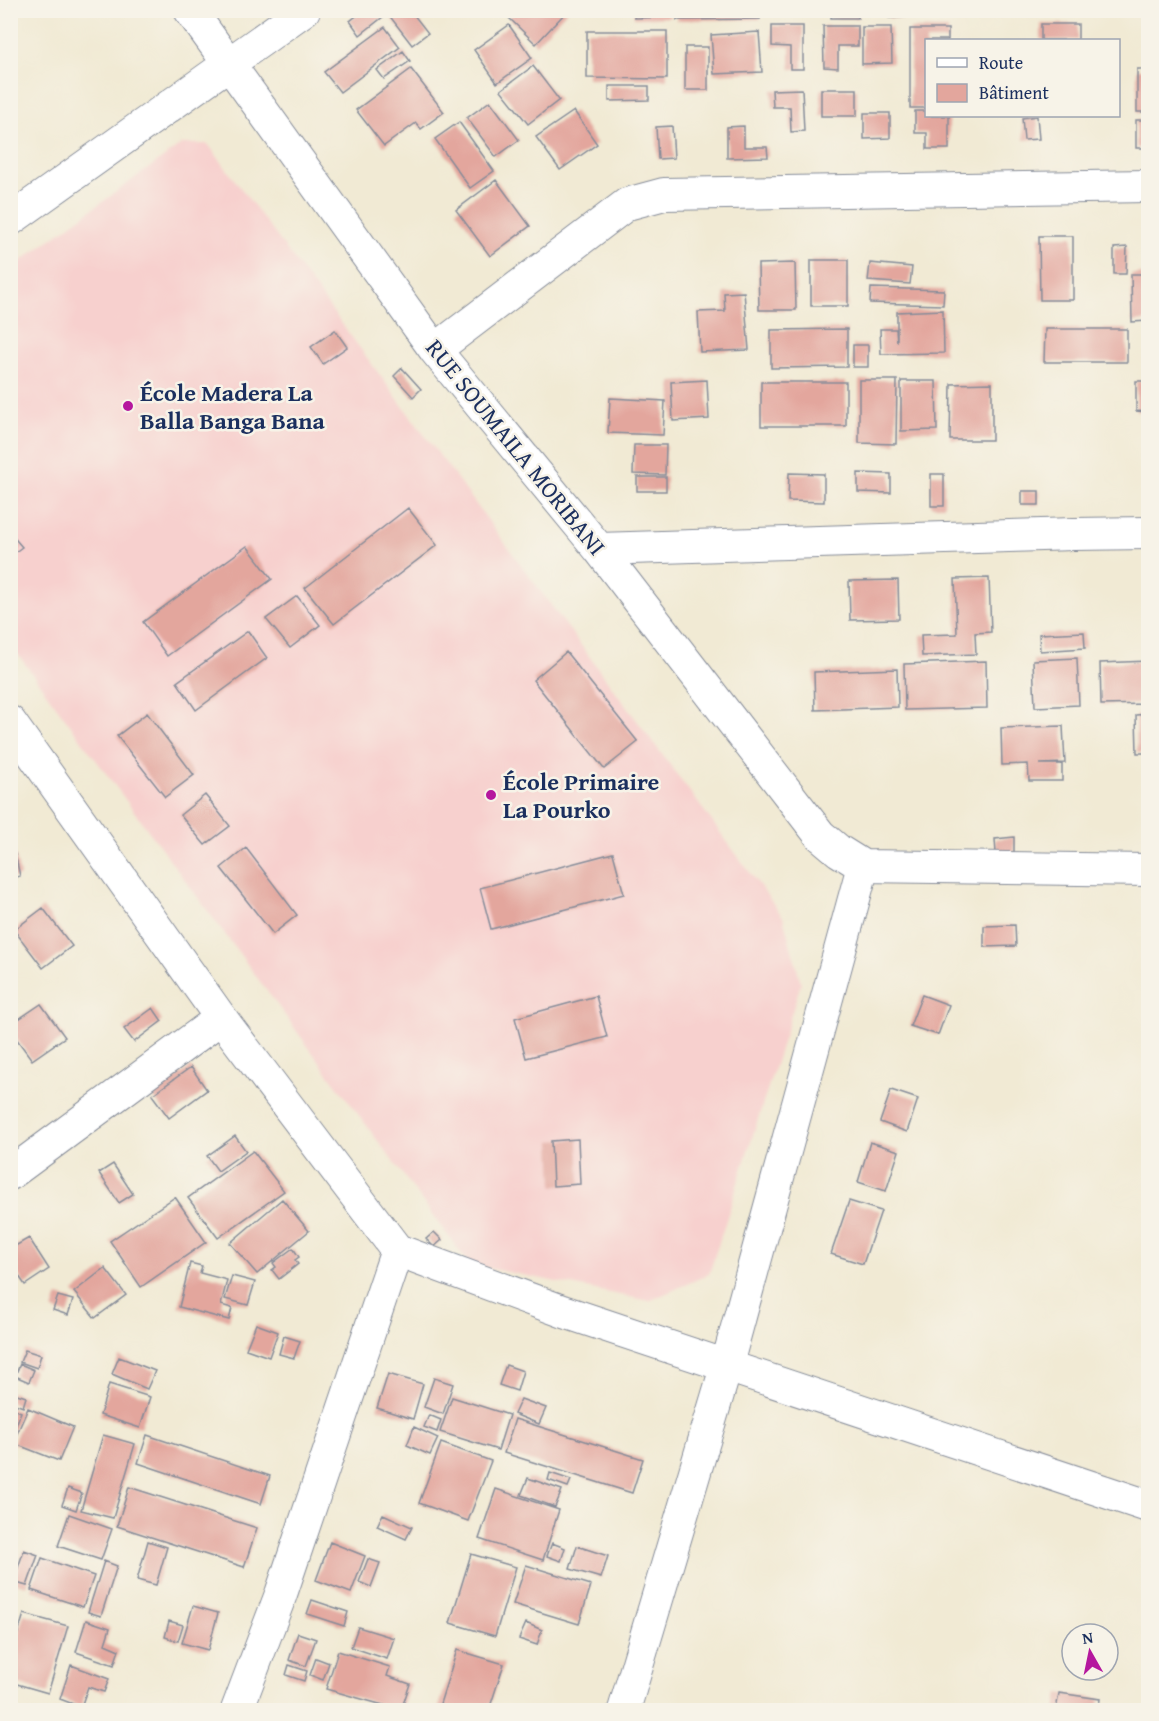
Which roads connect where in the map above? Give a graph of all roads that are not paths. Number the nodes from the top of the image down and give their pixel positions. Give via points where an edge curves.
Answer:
1 (190, 10) edge
2 (304, 10) edge
3 (229, 64) junction
4 (1149, 186) edge
5 (10, 220) edge
6 (435, 350) junction
7 (1149, 533) edge
8 (599, 549) junction
9 (10, 722) edge
10 (863, 866) junction
11 (1149, 870) edge
12 (220, 1018) junction
13 (10, 1174) edge
14 (397, 1250) junction
15 (727, 1364) junction
16 (1149, 1506) edge
17 (237, 1710) edge
18 (624, 1710) edge

1 - 3 street, RUE SOUMAILA MORIBANI
2 - 3 street
3 - 5 street
3 - 6 street, RUE SOUMAILA MORIBANI
4 - 6 street via 664,194 627,204
6 - 8 street, RUE SOUMAILA MORIBANI
7 - 8 street
8 - 10 street, RUE SOUMAILA MORIBANI via 820,834
9 - 12 street
10 - 11 street
10 - 15 street
12 - 13 street
12 - 14 street
14 - 15 street via 562,1311
14 - 17 street via 281,1594
15 - 16 street
15 - 18 street

